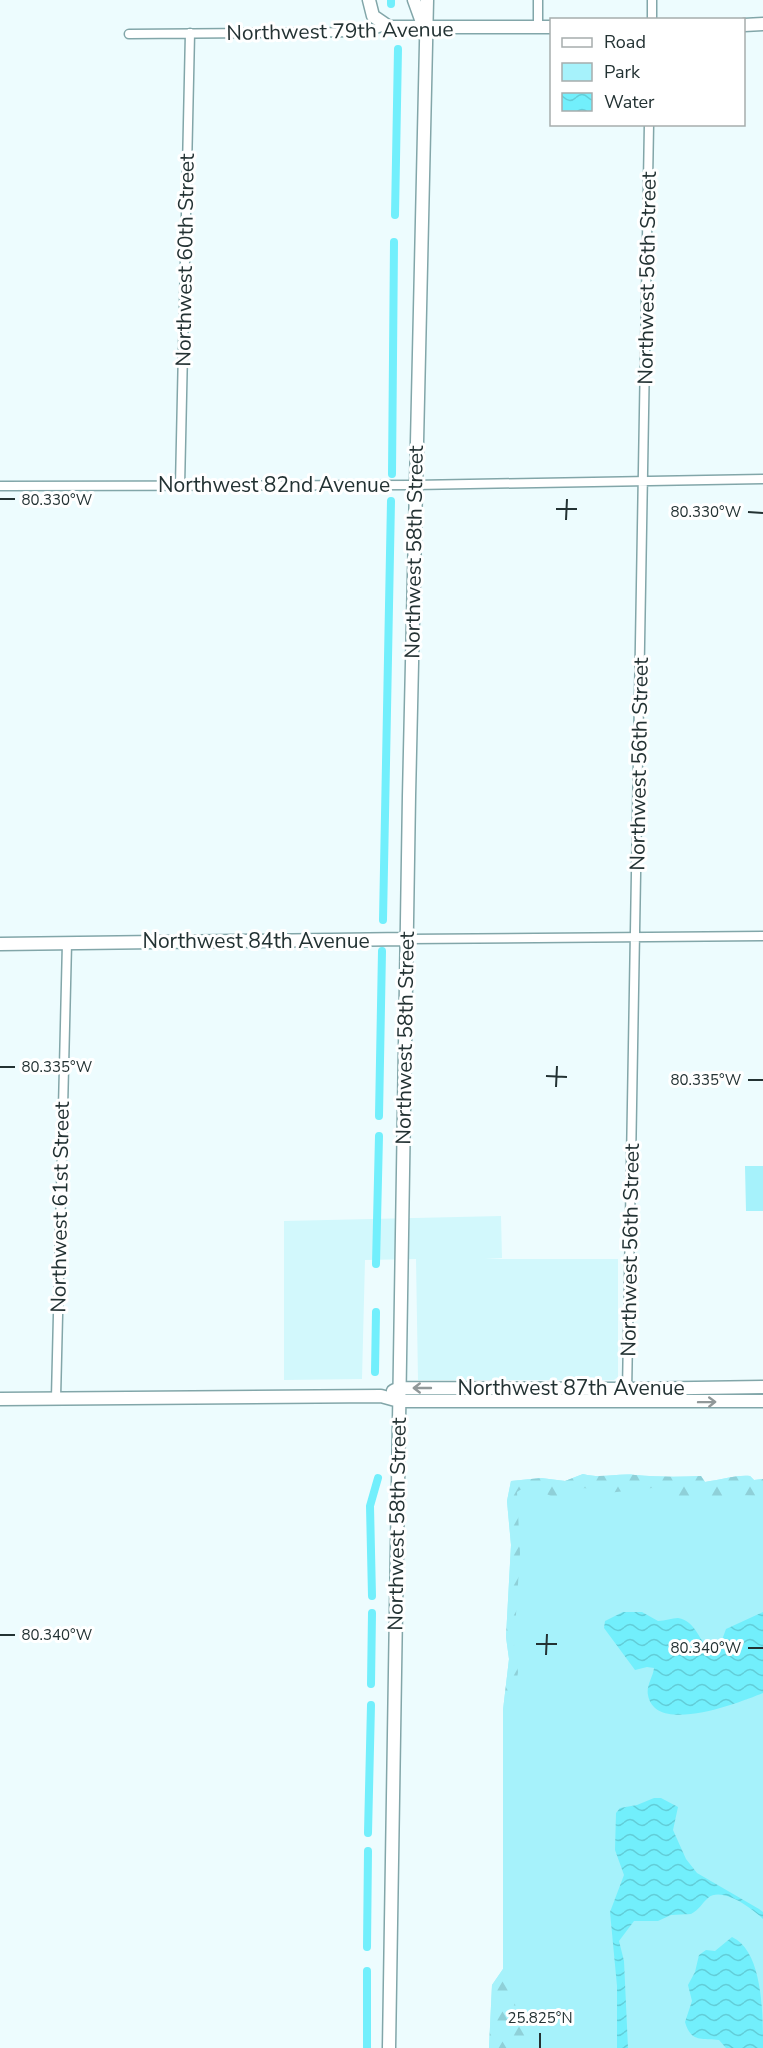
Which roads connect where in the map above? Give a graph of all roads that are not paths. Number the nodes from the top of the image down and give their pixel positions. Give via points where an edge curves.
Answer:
1 (369, 0) edge
2 (414, 0) edge
3 (428, 0) edge
4 (538, 0) edge
5 (652, 0) edge
6 (652, 18) edge
7 (763, 24) edge
8 (745, 25) edge
9 (386, 26) junction
10 (538, 27) junction
11 (550, 27) edge
12 (425, 28) junction
13 (129, 33) dead end
14 (190, 33) junction
15 (650, 126) edge
16 (763, 479) edge
17 (644, 482) junction
18 (415, 485) junction
19 (0, 486) edge
20 (180, 486) junction
21 (763, 936) edge
22 (636, 938) junction
23 (407, 939) junction
24 (67, 943) junction
25 (0, 944) edge
26 (763, 1387) edge
27 (399, 1388) junction
28 (627, 1389) junction
29 (381, 1396) junction
30 (56, 1398) junction
31 (0, 1399) edge
32 (399, 1401) junction
33 (763, 1401) edge
34 (628, 1403) junction
35 (389, 2048) edge

1 - 9 main road via 373,15
2 - 12 main road, Northwest 58th Street
3 - 12 main road, Northwest 58th Street
4 - 10 street
5 - 6 street
7 - 8 main road
9 - 12 main road, Northwest 79th Avenue
9 - 14 street, Northwest 79th Avenue via 365,32
10 - 11 main road, Northwest 79th Avenue
10 - 12 main road, Northwest 79th Avenue
12 - 18 main road, Northwest 58th Street
13 - 14 street, Northwest 79th Avenue
14 - 20 street, Northwest 60th Street
15 - 17 street, Northwest 56th Street
16 - 17 street, Northwest 82nd Avenue
17 - 18 street, Northwest 82nd Avenue
17 - 22 street, Northwest 56th Street
18 - 20 street, Northwest 82nd Avenue
18 - 23 main road, Northwest 58th Street
19 - 20 street, Northwest 82nd Avenue
21 - 22 street, Northwest 84th Avenue
22 - 23 street, Northwest 84th Avenue
22 - 28 street, Northwest 56th Street
23 - 24 main road, Northwest 84th Avenue
23 - 27 main road, Northwest 58th Street
24 - 25 main road, Northwest 84th Avenue
24 - 30 street, Northwest 61st Street
26 - 28 main road, Northwest 87th Avenue
28 -> 27 main road, Northwest 87th Avenue
27 - 29 main road, Northwest 87th Avenue
27 - 32 main road, Northwest 58th Street
28 - 34 street, Northwest 56th Street
29 - 30 main road, Northwest 87th Avenue
29 - 32 main road, Northwest 87th Avenue
30 - 31 main road, Northwest 87th Avenue
32 - 34 main road, Northwest 87th Avenue
32 - 35 main road, Northwest 58th Street
34 -> 33 main road, Northwest 87th Avenue

